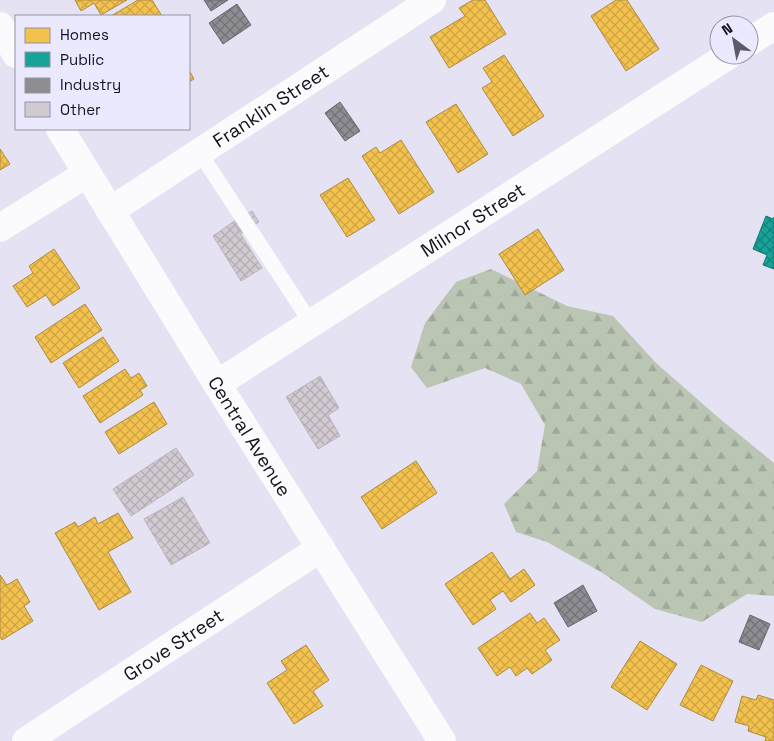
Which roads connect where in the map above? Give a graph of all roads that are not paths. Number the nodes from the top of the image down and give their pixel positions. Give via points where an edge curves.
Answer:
1 (432, 0) edge
2 (0, 26) edge
3 (774, 26) edge
4 (759, 36) edge
5 (15, 52) edge
6 (713, 65) edge
7 (61, 130) edge
8 (200, 153) junction
9 (86, 174) junction
10 (110, 211) junction
11 (0, 228) edge
12 (311, 323) junction
13 (217, 384) junction
14 (322, 548) junction
15 (26, 741) edge
16 (442, 741) edge

1 - 8 street, Franklin Street
2 - 5 street
3 - 4 street
6 - 12 street, Milnor Street
7 - 9 street, Central Avenue
8 - 10 street, Franklin Street
8 - 12 lane
9 - 10 street, Central Avenue
9 - 11 street
10 - 13 street, Central Avenue
12 - 13 street, Milnor Street
13 - 14 street, Central Avenue
14 - 15 street, Grove Street
14 - 16 street, Central Avenue

